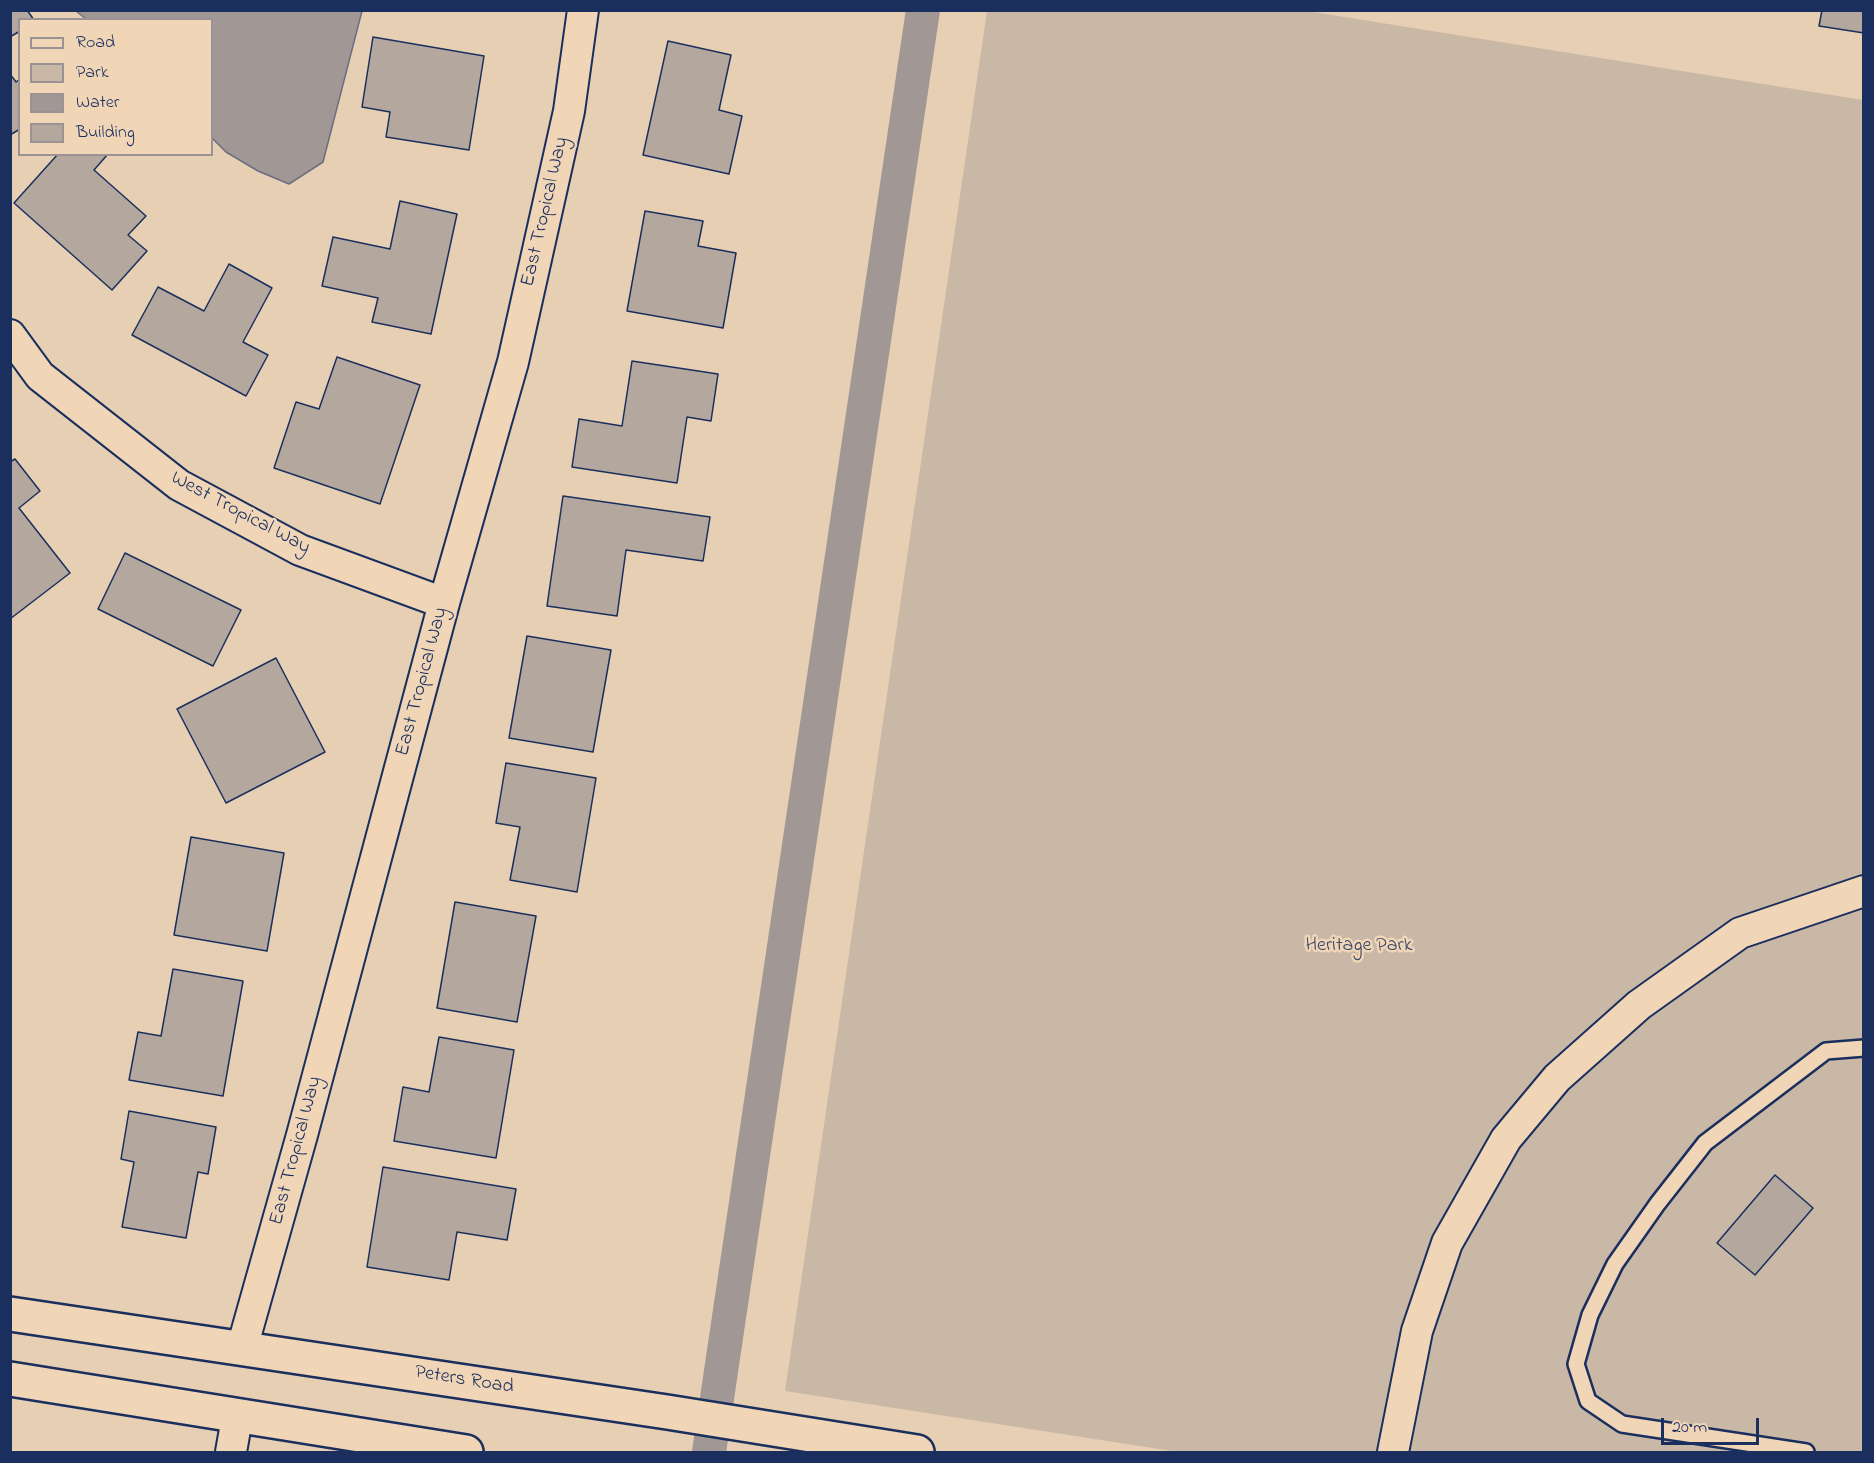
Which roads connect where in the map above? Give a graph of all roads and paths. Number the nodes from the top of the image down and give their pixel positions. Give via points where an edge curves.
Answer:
1 (583, 10) edge
2 (10, 335) edge
3 (444, 603) junction
4 (1863, 891) edge
5 (1863, 1048) edge
6 (10, 1314) edge
7 (242, 1348) junction
8 (10, 1379) edge
9 (237, 1418) junction
10 (231, 1452) edge
11 (466, 1452) edge
12 (916, 1452) edge
13 (1393, 1452) edge
14 (1806, 1452) edge

1 - 3 street, East Tropical Way via 569,111 513,362
2 - 3 street, West Tropical Way via 40,376 179,485 300,550
3 - 7 street, East Tropical Way
4 - 13 street via 1740,933 1631,1012 1557,1077 1506,1139 1448,1243 1417,1331
5 - 14 lane via 1826,1051 1705,1143 1615,1264 1590,1315 1576,1364 1588,1401 1622,1424
6 - 7 main road, Peters Road
7 - 12 main road, Peters Road
8 - 9 main road
9 - 10 street
9 - 11 main road

